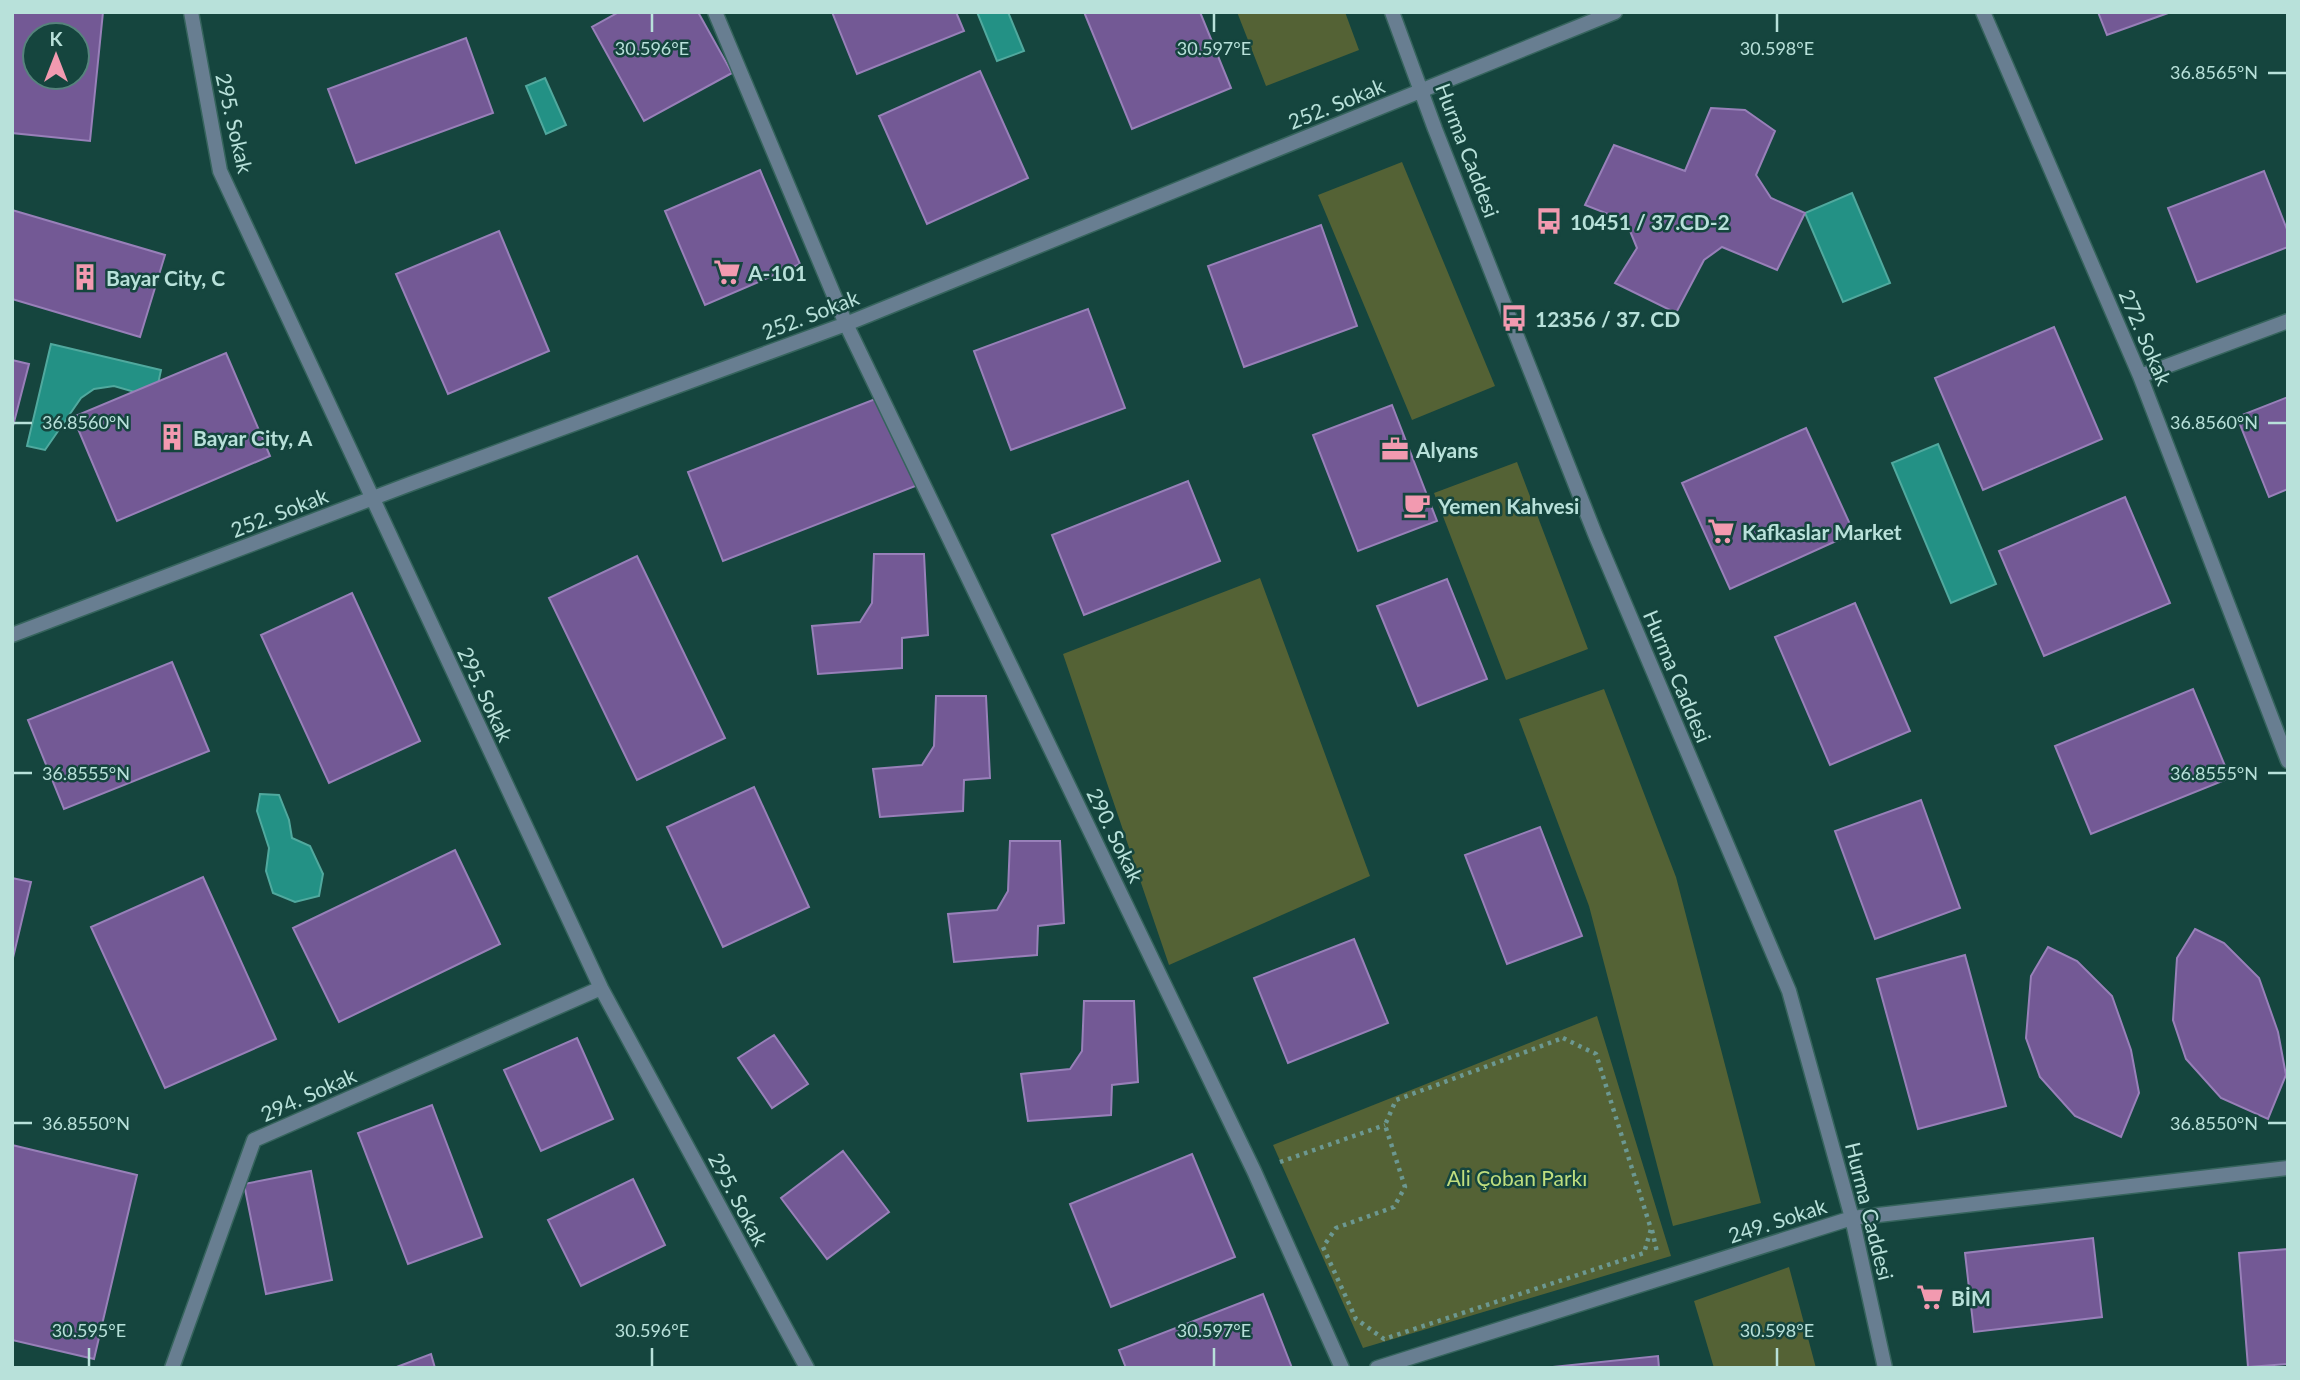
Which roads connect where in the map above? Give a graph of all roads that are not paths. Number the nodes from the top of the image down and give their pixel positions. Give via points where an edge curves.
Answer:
1 (191, 12) edge
2 (715, 12) edge
3 (1392, 12) edge
4 (1615, 12) edge
5 (1983, 12) edge
6 (1423, 90) junction
7 (2288, 321) edge
8 (846, 324) junction
9 (2140, 376) junction
10 (372, 500) junction
11 (12, 635) edge
12 (2288, 761) edge
13 (601, 988) junction
14 (2288, 1168) edge
15 (1852, 1218) junction
16 (172, 1368) edge
17 (807, 1368) edge
18 (1342, 1368) edge
19 (1377, 1368) edge
20 (1885, 1368) edge

1 - 10 street, 295. Sokak via 220,171
2 - 8 street, 290. Sokak
3 - 6 street, Hurma Caddesi
4 - 6 street, 252. Sokak
5 - 9 street, 272. Sokak
6 - 8 street, 252. Sokak
6 - 15 street, Hurma Caddesi via 1595,534 1789,991
7 - 9 street
8 - 10 street, 252. Sokak
8 - 18 street, 290. Sokak via 1254,1171
9 - 12 street, 272. Sokak
10 - 11 street, 252. Sokak
10 - 13 street, 295. Sokak
13 - 16 street, 294. Sokak via 254,1140
13 - 17 street, 295. Sokak
14 - 15 street, 249. Sokak
15 - 19 street, 249. Sokak
15 - 20 street, Hurma Caddesi

